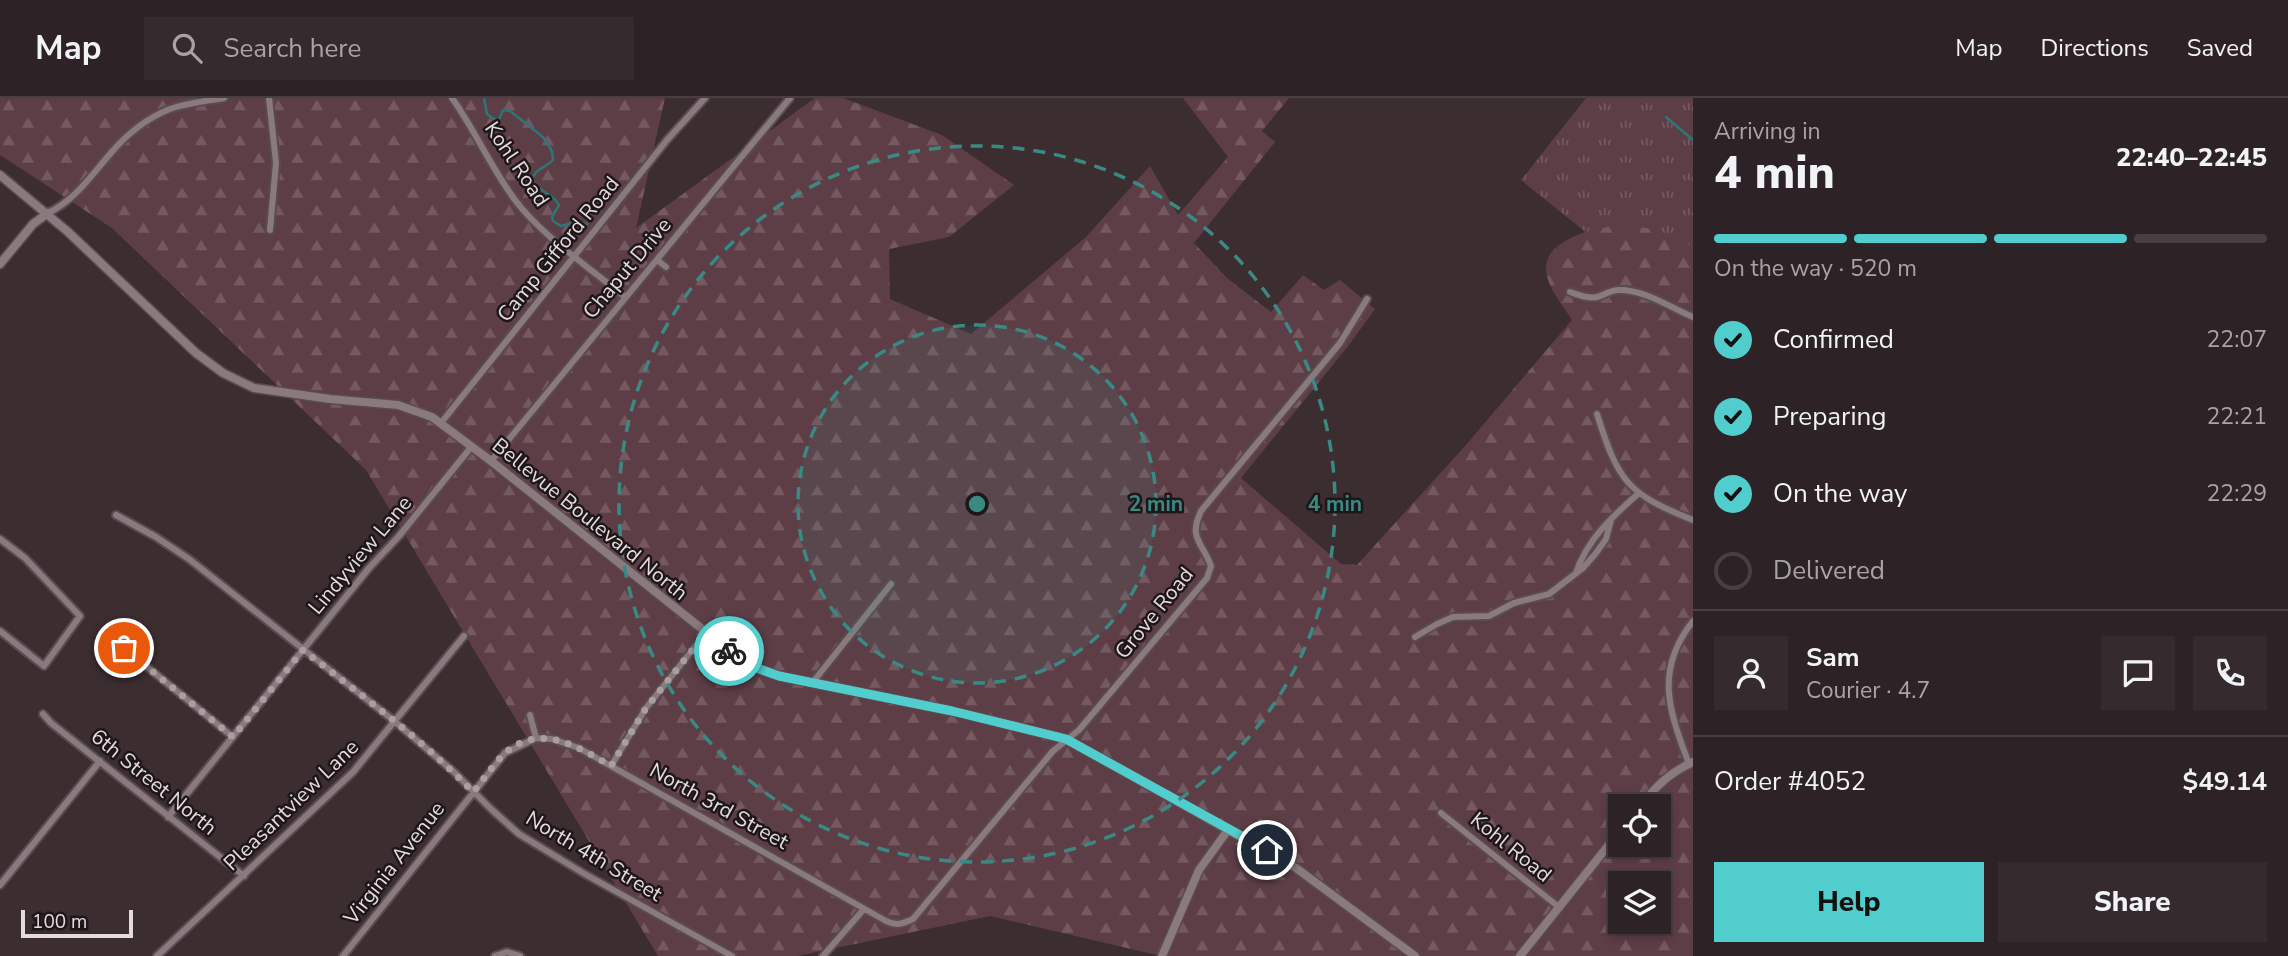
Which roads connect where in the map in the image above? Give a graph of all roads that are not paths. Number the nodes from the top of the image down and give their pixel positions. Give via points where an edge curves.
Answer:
1 (169, 98) edge
2 (224, 98) edge
3 (269, 98) edge
4 (452, 98) edge
5 (705, 98) edge
6 (790, 98) edge
7 (172, 108) junction
8 (0, 175) edge
9 (48, 213) junction
10 (270, 230) dead end
11 (575, 255) junction
12 (657, 260) junction
13 (0, 264) edge
14 (666, 267) dead end
15 (1570, 292) dead end
16 (625, 297) junction
17 (1367, 299) dead end
18 (1693, 317) edge
19 (1597, 414) dead end
20 (441, 423) junction
21 (472, 446) junction
22 (491, 461) junction
23 (1639, 493) junction
24 (116, 515) dead end
25 (1611, 520) junction
26 (1693, 520) edge
27 (0, 539) edge
28 (1574, 576) junction
29 (891, 584) dead end
30 (1693, 621) edge
31 (0, 631) edge
32 (706, 633) junction
33 (108, 635) dead end
34 (464, 636) dead end
35 (1415, 637) dead end
36 (303, 650) junction
37 (813, 682) junction
38 (43, 715) dead end
39 (530, 715) dead end
40 (393, 720) junction
41 (233, 737) junction
42 (536, 738) junction
43 (1066, 739) junction
44 (100, 761) junction
45 (1691, 763) edge
46 (611, 766) junction
47 (473, 792) junction
48 (1651, 794) edge
49 (1441, 813) dead end
50 (169, 817) junction
51 (1228, 830) junction
52 (1608, 846) edge
53 (244, 876) junction
54 (0, 885) edge
55 (1560, 908) junction
56 (863, 909) junction
57 (902, 924) joint
58 (157, 956) edge
59 (342, 956) edge
60 (495, 956) edge
61 (520, 956) edge
62 (732, 956) edge
63 (823, 956) edge
64 (1162, 956) edge
65 (1415, 956) edge
66 (1520, 956) edge

1 - 7 street
2 - 7 street
3 - 10 street via 276,163
4 - 11 street, Kohl Road via 515,200 536,224
5 - 11 street, Camp Gifford Road
6 - 12 street, Chaput Drive
7 - 9 street via 136,129 75,195
8 - 9 main road, Bellevue Boulevard North
9 - 13 main road
9 - 20 main road, Bellevue Boulevard North via 196,353 237,381 266,391 398,405
11 - 16 street, Kohl Road
11 - 20 street, Camp Gifford Road
12 - 14 street
12 - 16 street, Chaput Drive
15 - 18 street via 1596,298 1628,291 1655,298
16 - 22 street, Chaput Drive
17 - 43 street, Grove Road via 1340,343 1201,511 1194,531 1210,566 1207,578 1087,721
19 - 23 street via 1612,460
20 - 21 main road, Bellevue Boulevard North
21 - 22 main road, Bellevue Boulevard North
21 - 36 street, Lindyview Lane
22 - 32 main road, Bellevue Boulevard North
23 - 25 street
23 - 26 street
24 - 36 street, North 4th Street via 189,559
25 - 28 street via 1586,548
25 - 28 street via 1602,546
27 - 31 street via 25,558 80,616 44,666
28 - 35 street via 1549,594 1514,603 1489,616 1453,617
29 - 37 street
30 - 45 street via 1672,657 1668,683 1672,715
32 - 37 main road, Bellevue Boulevard North via 754,667
32 - 46 street via 646,708
33 - 41 street
34 - 40 street, Pleasantview Lane
36 - 40 street, North 4th Street
36 - 41 street, Lindyview Lane
37 - 43 main road, Bellevue Boulevard North
38 - 44 street, 6th Street North
39 - 42 street
40 - 47 street, North 4th Street
40 - 53 street, Pleasantview Lane via 353,772
41 - 50 street, Lindyview Lane
42 - 46 street, North 3rd Street via 579,747
42 - 47 street, Virginia Avenue via 505,753
43 - 51 main road, Bellevue Boulevard North
43 - 57 street, Grove Road via 913,919
44 - 50 street, 6th Street North
44 - 54 street
45 - 48 main road via 1672,773
46 - 56 street, North 3rd Street
47 - 59 street, Virginia Avenue
47 - 62 street, North 4th Street via 519,834
49 - 55 street, Kohl Road
50 - 53 street, 6th Street North
51 - 64 main road via 1199,870
51 - 65 main road, Bellevue Boulevard North via 1296,868
52 - 55 main road
53 - 58 street, Pleasantview Lane
55 - 66 main road
56 - 57 street, North 3rd Street
56 - 63 street
60 - 61 street via 507,952

